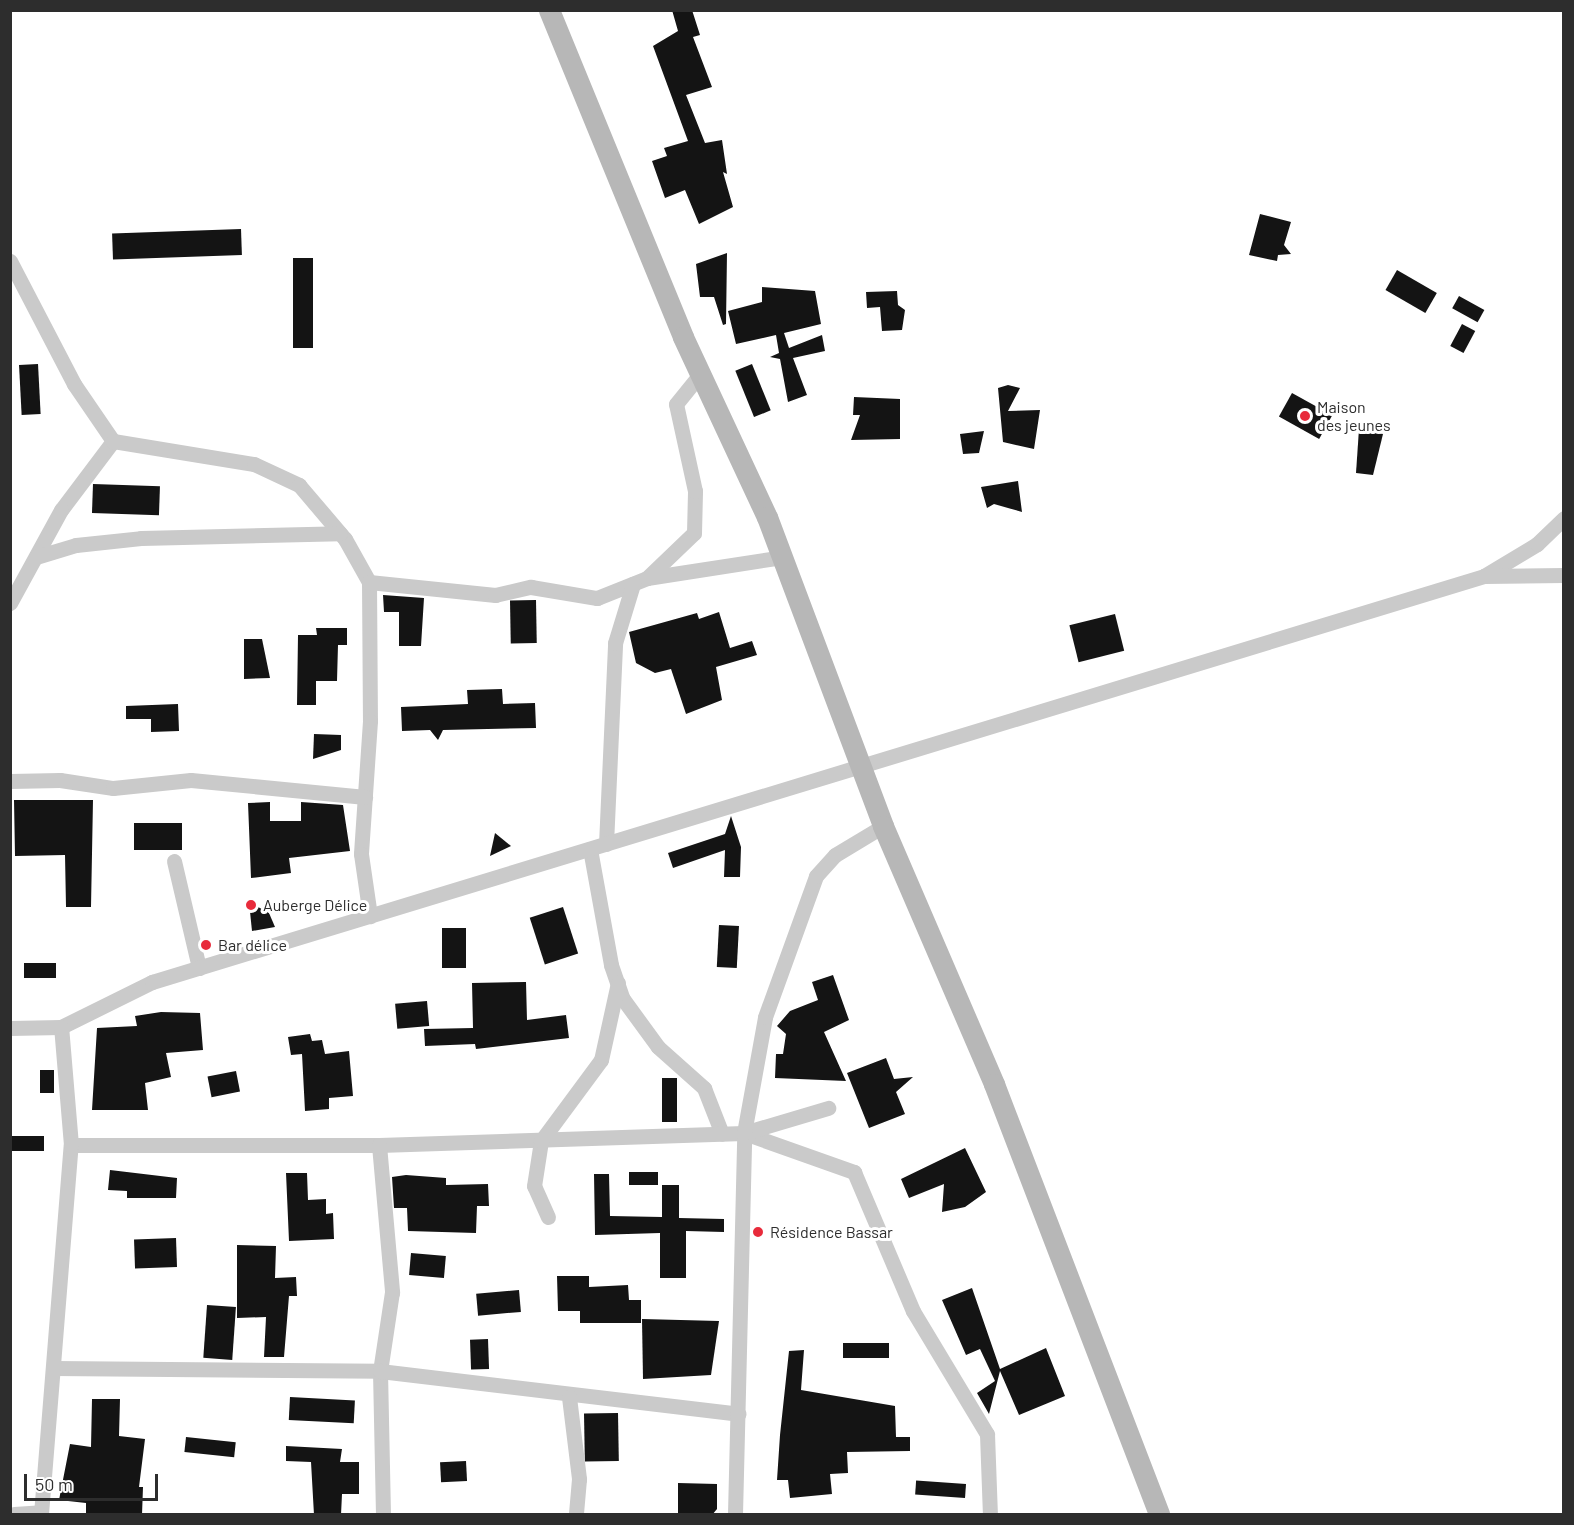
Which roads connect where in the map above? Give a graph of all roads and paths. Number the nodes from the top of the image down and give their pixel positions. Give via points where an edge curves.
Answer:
1 (549, 10) edge
2 (10, 261) edge
3 (700, 374) junction
4 (113, 441) junction
5 (1563, 518) edge
6 (340, 533) junction
7 (36, 557) junction
8 (782, 557) junction
9 (1563, 574) edge
10 (1484, 576) junction
11 (640, 581) junction
12 (369, 582) junction
13 (10, 603) edge
14 (860, 767) junction
15 (10, 781) edge
16 (365, 796) junction
17 (883, 826) junction
18 (606, 844) junction
19 (590, 849) junction
20 (174, 861) dead end
21 (370, 916) junction
22 (198, 968) junction
23 (618, 983) junction
24 (61, 1027) junction
25 (10, 1029) edge
26 (828, 1108) dead end
27 (744, 1133) junction
28 (722, 1134) junction
29 (541, 1141) junction
30 (71, 1145) junction
31 (379, 1145) junction
32 (548, 1217) dead end
33 (53, 1368) junction
34 (380, 1371) junction
35 (569, 1397) junction
36 (738, 1414) junction
37 (41, 1513) edge
38 (14, 1515) edge
39 (383, 1515) edge
40 (576, 1515) edge
41 (735, 1515) edge
42 (990, 1515) edge
43 (1159, 1515) edge

1 - 3 street
2 - 4 street via 74,384
3 - 8 street
3 - 11 street via 676,404 695,491 694,533
4 - 6 street via 254,464 299,485
4 - 7 street via 61,510
5 - 10 street via 1537,544
6 - 7 street via 141,538 76,545
6 - 12 street
7 - 13 street
8 - 11 street
8 - 14 street
9 - 10 street
10 - 14 street
11 - 12 street via 597,598 531,587 495,595
11 - 18 street via 615,644
12 - 16 street
14 - 17 street
14 - 18 street
15 - 16 street via 50,779 113,788 192,780
16 - 21 street via 361,854
17 - 27 street via 835,855 816,876 765,1017
17 - 43 street via 998,1095
18 - 19 street
19 - 21 street
19 - 23 street
20 - 22 street
21 - 22 street
22 - 24 street via 152,982
23 - 28 street via 658,1047 705,1088
23 - 29 street via 601,1060
24 - 25 street
24 - 30 street
26 - 27 street
27 - 28 street
27 - 36 street
27 - 42 street via 854,1172 914,1311 987,1434
28 - 29 street
29 - 31 street
29 - 32 street via 534,1186
30 - 31 street
30 - 33 street
31 - 34 street via 392,1292
33 - 34 street
33 - 37 street
34 - 35 street
34 - 39 street
35 - 36 street
35 - 40 street via 579,1479
36 - 41 street
37 - 38 street

